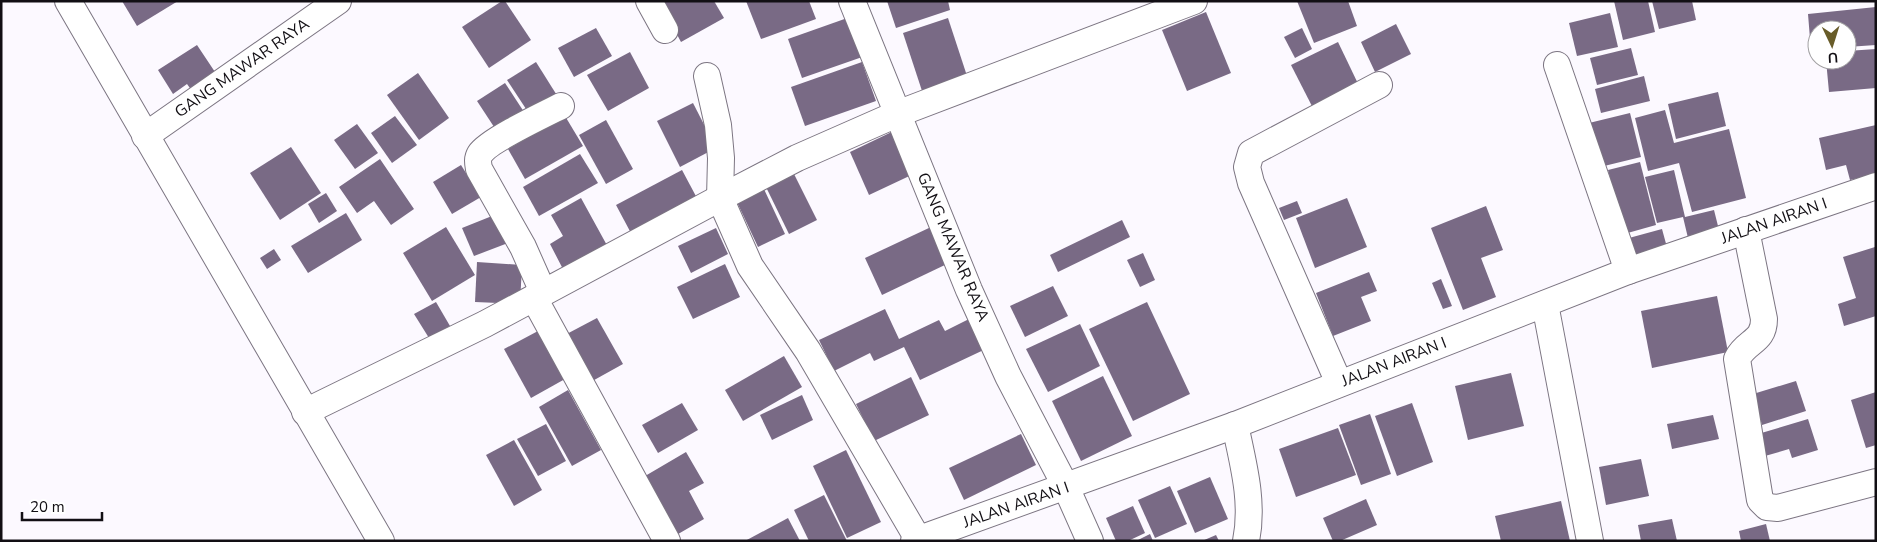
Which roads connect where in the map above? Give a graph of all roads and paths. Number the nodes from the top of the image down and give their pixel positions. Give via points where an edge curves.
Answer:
1 (68, 1) edge
2 (338, 1) edge
3 (649, 1) edge
4 (852, 1) edge
5 (1194, 1) edge
6 (665, 30) dead end
7 (1557, 65) dead end
8 (707, 76) dead end
9 (1379, 85) dead end
10 (561, 106) dead end
11 (898, 114) junction
12 (146, 136) junction
13 (1876, 186) edge
14 (720, 198) junction
15 (1746, 230) junction
16 (1628, 271) junction
17 (539, 295) junction
18 (1545, 304) junction
19 (1338, 383) junction
20 (305, 412) junction
21 (1235, 425) junction
22 (1876, 482) edge
23 (1066, 487) junction
24 (916, 540) edge
25 (381, 541) edge
26 (666, 541) edge
27 (1090, 541) edge
28 (1246, 541) edge
29 (1590, 541) edge

1 - 12 street
2 - 12 street, GANG MAWAR RAYA
3 - 6 street
4 - 11 street, GANG MAWAR RAYA
5 - 11 street
7 - 16 street
8 - 14 street via 721,158
9 - 19 street via 1251,153 1247,167 1251,183
10 - 17 street via 510,133 481,152 477,159 479,169 523,247
11 - 14 street via 797,158
11 - 23 street, GANG MAWAR RAYA via 969,290 1008,376
12 - 20 street
13 - 15 street, JALAN AIRAN I
14 - 17 street
14 - 24 street via 750,266 808,351
15 - 16 street, JALAN AIRAN I
15 - 22 street via 1764,329 1760,338 1742,349 1737,359 1760,500 1767,507 1778,508
16 - 18 street, JALAN AIRAN I
17 - 20 street
17 - 26 street
18 - 19 street, JALAN AIRAN I
18 - 29 street
19 - 21 street, JALAN AIRAN I
20 - 25 street
21 - 23 street, JALAN AIRAN I
21 - 28 street via 1248,485 1250,522
23 - 24 street, JALAN AIRAN I
23 - 27 street, GANG MAWAR RAYA

